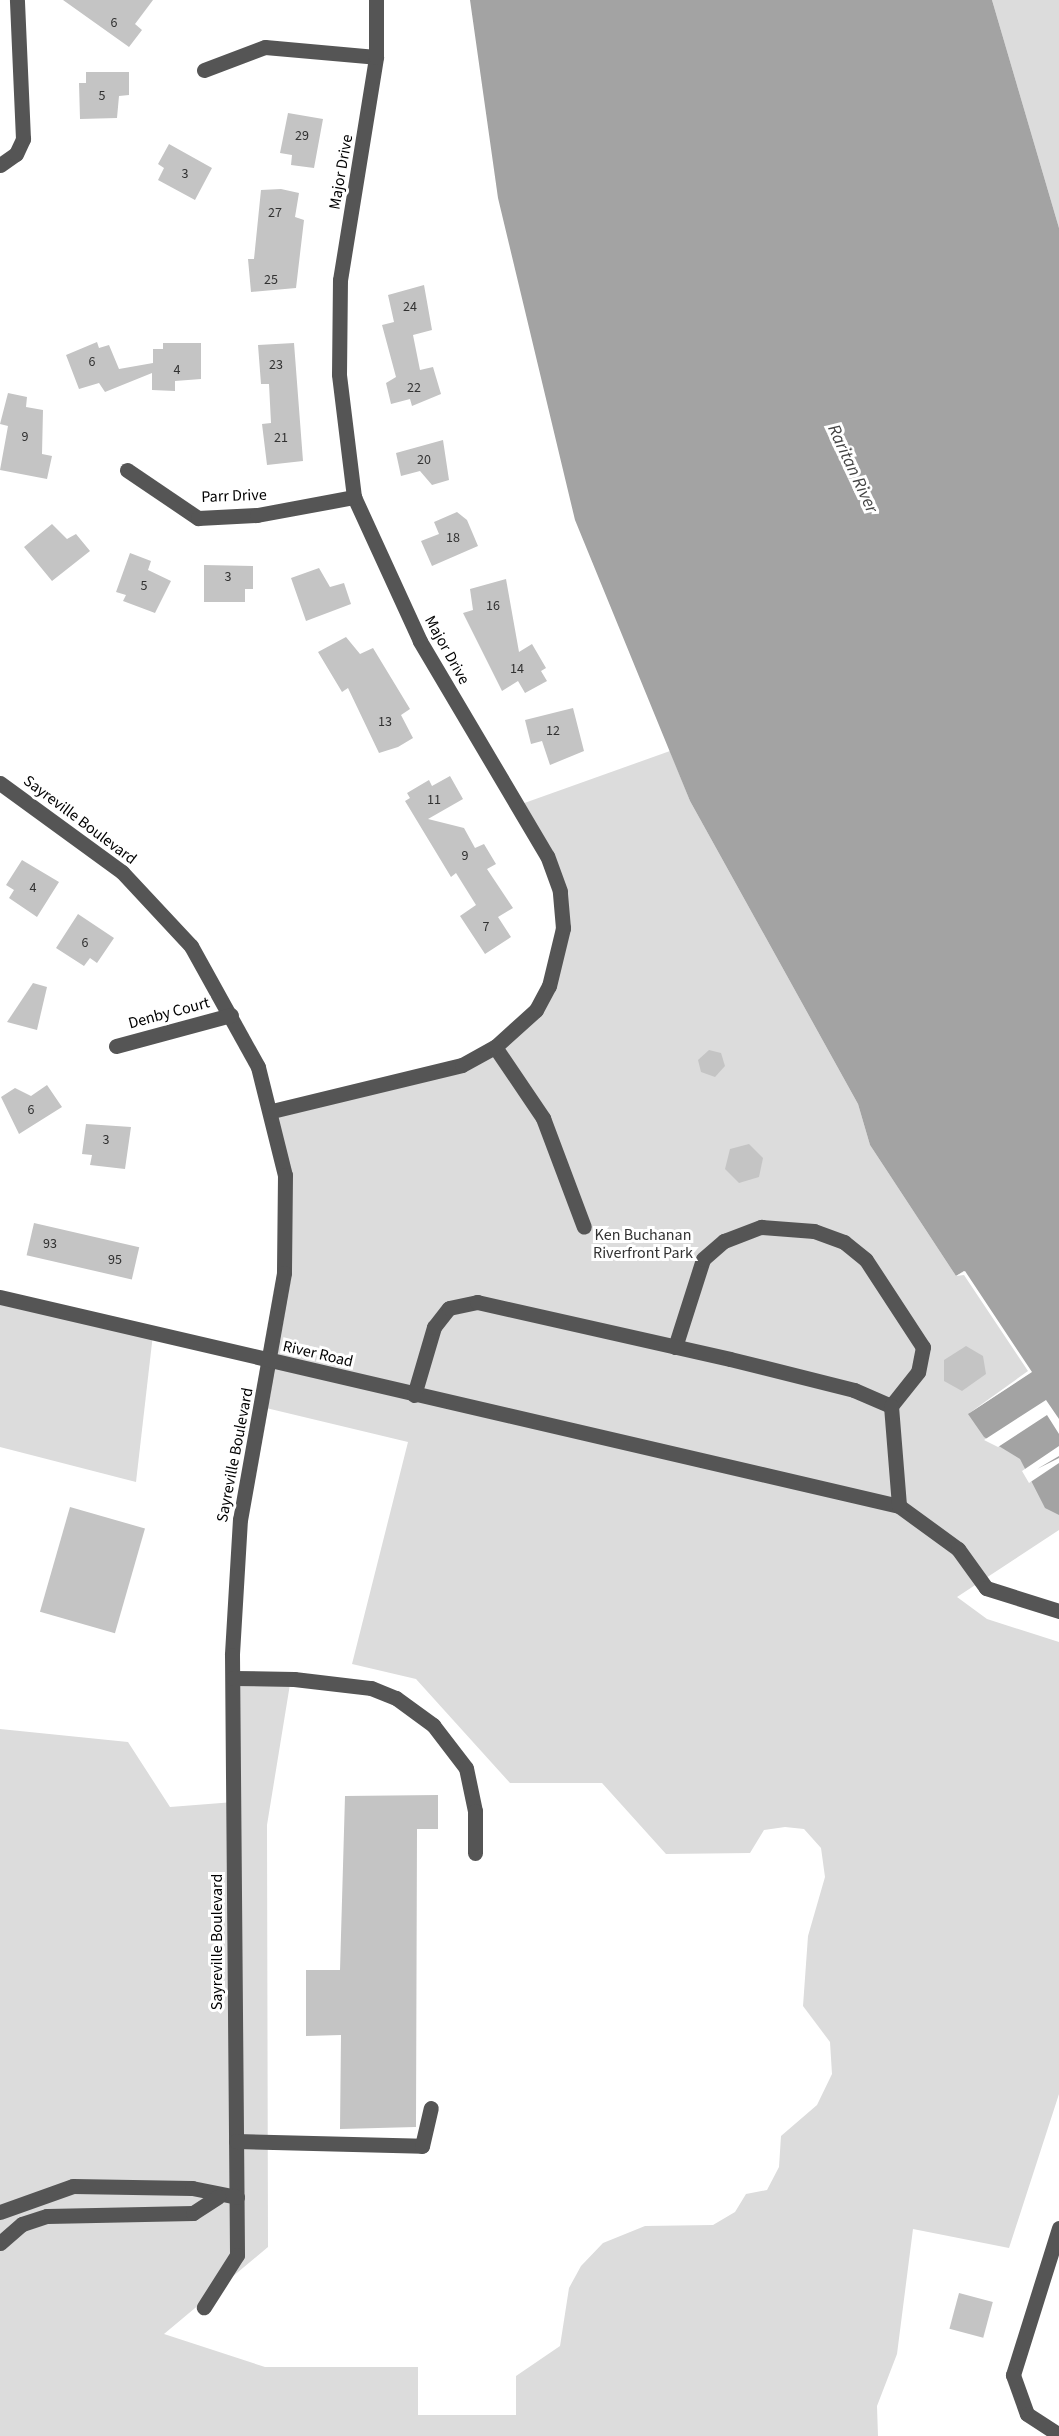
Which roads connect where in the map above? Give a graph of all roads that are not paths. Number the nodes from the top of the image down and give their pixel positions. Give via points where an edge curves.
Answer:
1 (17, 0) edge
2 (376, 0) edge
3 (376, 57) junction
4 (204, 70) dead end
5 (0, 165) edge
6 (127, 470) dead end
7 (354, 496) junction
8 (0, 783) edge
9 (231, 1015) junction
10 (116, 1046) dead end
11 (495, 1047) junction
12 (272, 1111) junction
13 (584, 1227) dead end
14 (0, 1298) edge
15 (675, 1347) junction
16 (271, 1361) junction
17 (414, 1395) junction
18 (891, 1406) junction
19 (899, 1506) junction
20 (1059, 1611) edge
21 (233, 1678) junction
22 (475, 1853) dead end
23 (431, 2108) dead end
24 (236, 2141) junction
25 (219, 2197) junction
26 (237, 2197) junction
27 (18, 2202) junction
28 (0, 2212) edge
29 (22, 2224) junction
30 (1059, 2228) edge
31 (0, 2243) edge
32 (204, 2307) dead end
33 (1059, 2435) edge

1 - 5 street via 23,139 16,154
2 - 3 street, Major Drive
3 - 4 street via 265,47
3 - 7 street, Major Drive via 340,280 339,374
6 - 7 street, Parr Drive via 198,518 257,515
7 - 11 street, Major Drive via 420,641 547,856 560,891 563,928 549,986 536,1010
8 - 9 street, Sayreville Boulevard via 122,872 191,946
9 - 10 street, Denby Court
9 - 12 street, Sayreville Boulevard via 258,1067
11 - 12 street, Major Drive via 462,1065
11 - 13 street via 543,1118
12 - 16 street, Sayreville Boulevard via 285,1175 287,1224
14 - 16 street, River Road
15 - 17 street via 477,1302 450,1308 434,1327
15 - 18 street via 854,1390
15 - 18 street via 693,1283 710,1253 750,1228 813,1231 844,1242 866,1260 919,1338 924,1354 918,1372
16 - 17 street, River Road
16 - 21 street, Sayreville Boulevard via 240,1519
17 - 19 street, River Road
18 - 19 street
19 - 20 street via 958,1549 986,1588
21 - 22 street via 371,1688 406,1705 433,1725 466,1768 475,1811
21 - 24 street, Sayreville Boulevard
23 - 24 street via 422,2146
24 - 26 street, Sayreville Boulevard
25 - 26 street
25 - 27 street via 192,2188 73,2186
25 - 29 street via 193,2213 47,2216
26 - 32 street, Sayreville Boulevard via 237,2255
27 - 28 street
27 - 29 street
29 - 31 street
30 - 33 street via 1013,2376 1027,2414

